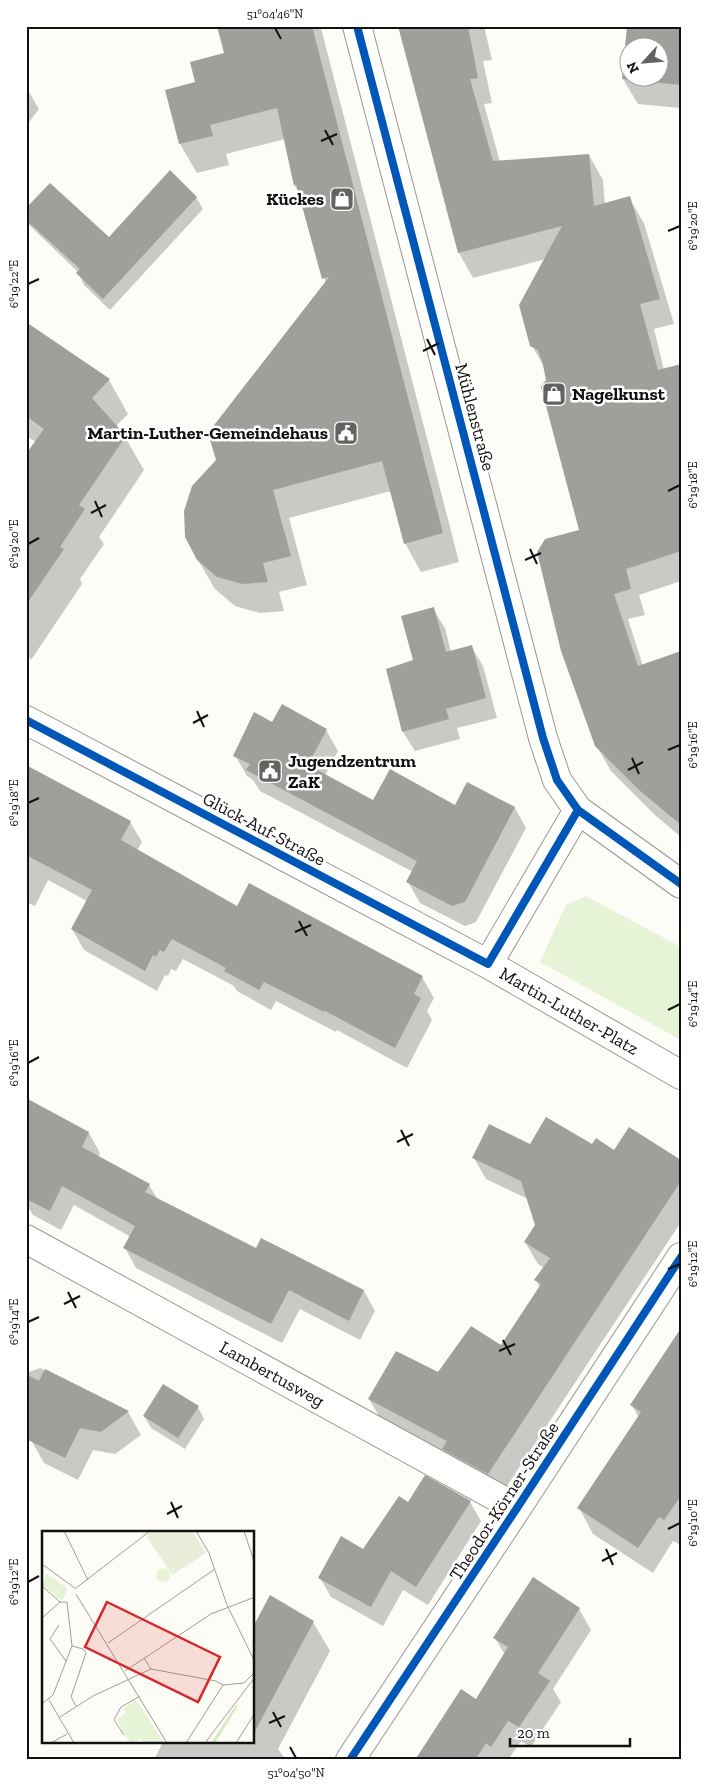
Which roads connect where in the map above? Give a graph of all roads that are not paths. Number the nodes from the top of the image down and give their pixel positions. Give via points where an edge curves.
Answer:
1 (357, 26) edge
2 (26, 720) edge
3 (578, 810) junction
4 (681, 884) edge
5 (488, 964) junction
6 (681, 1075) edge
7 (26, 1239) edge
8 (681, 1257) edge
9 (518, 1508) junction
10 (350, 1760) edge

1 - 3 street, Mühlenstraße via 543,738 557,780
2 - 5 street, Glück-Auf-Straße
3 - 4 street
3 - 5 street, Martin-Luther-Platz
5 - 6 street, Martin-Luther-Platz
7 - 9 street, Lambertusweg
8 - 9 street, Theodor-Körner-Straße
9 - 10 street, Theodor-Körner-Straße

